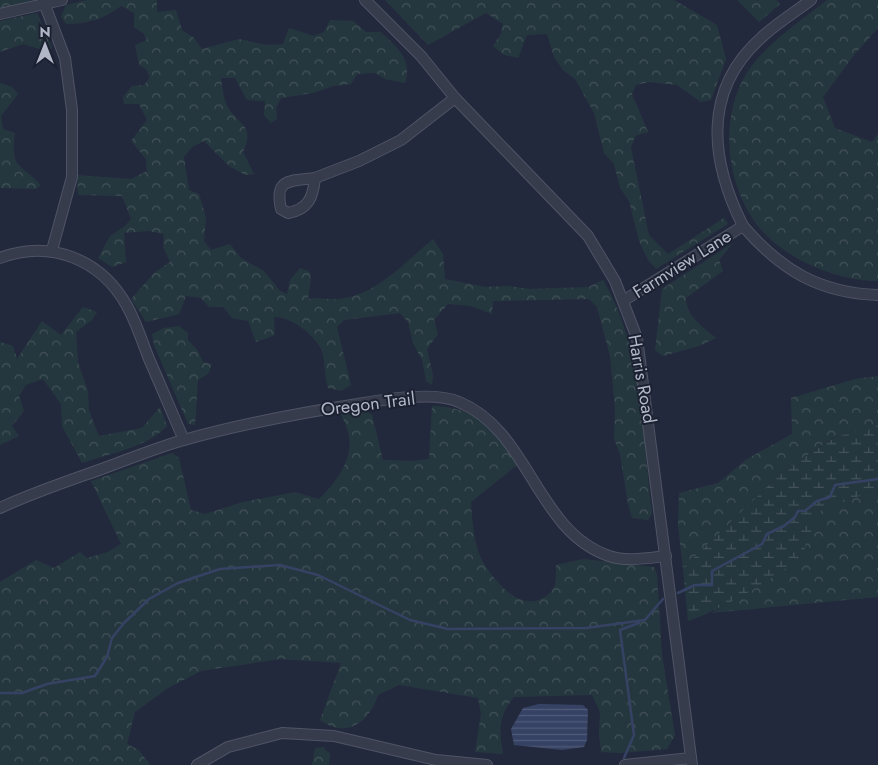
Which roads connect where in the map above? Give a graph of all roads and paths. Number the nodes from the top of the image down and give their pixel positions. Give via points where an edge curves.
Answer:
1 (62, 0) edge
2 (365, 0) edge
3 (811, 0) edge
4 (44, 2) edge
5 (0, 14) edge
6 (455, 98) junction
7 (314, 178) dead end
8 (743, 226) junction
9 (52, 250) junction
10 (0, 258) edge
11 (878, 295) edge
12 (623, 301) junction
13 (184, 440) junction
14 (0, 508) edge
15 (666, 556) junction
16 (692, 761) edge
17 (197, 765) edge
18 (487, 765) edge
19 (625, 765) edge

1 - 4 street
2 - 6 street, Harris Road via 421,56
3 - 8 street, Farmview Lane via 758,41 730,77 723,95 717,126 719,162
4 - 5 street
4 - 9 street via 65,58 72,110 72,177
6 - 7 street via 401,140
6 - 12 street, Harris Road via 588,236
8 - 11 street via 771,255 810,280 846,293
8 - 12 street, Farmview Lane
9 - 10 street via 9,254
9 - 13 street via 88,263 118,293 127,306
12 - 15 street, Harris Road via 637,338
13 - 14 street, Oregon Trail via 57,484
13 - 15 street, Oregon Trail via 324,409 387,399 423,397 458,401 486,418 506,437 553,511 575,535 610,556 640,559
15 - 16 street, Harris Road
16 - 19 street
17 - 18 street via 228,747 282,733 334,736 436,760

